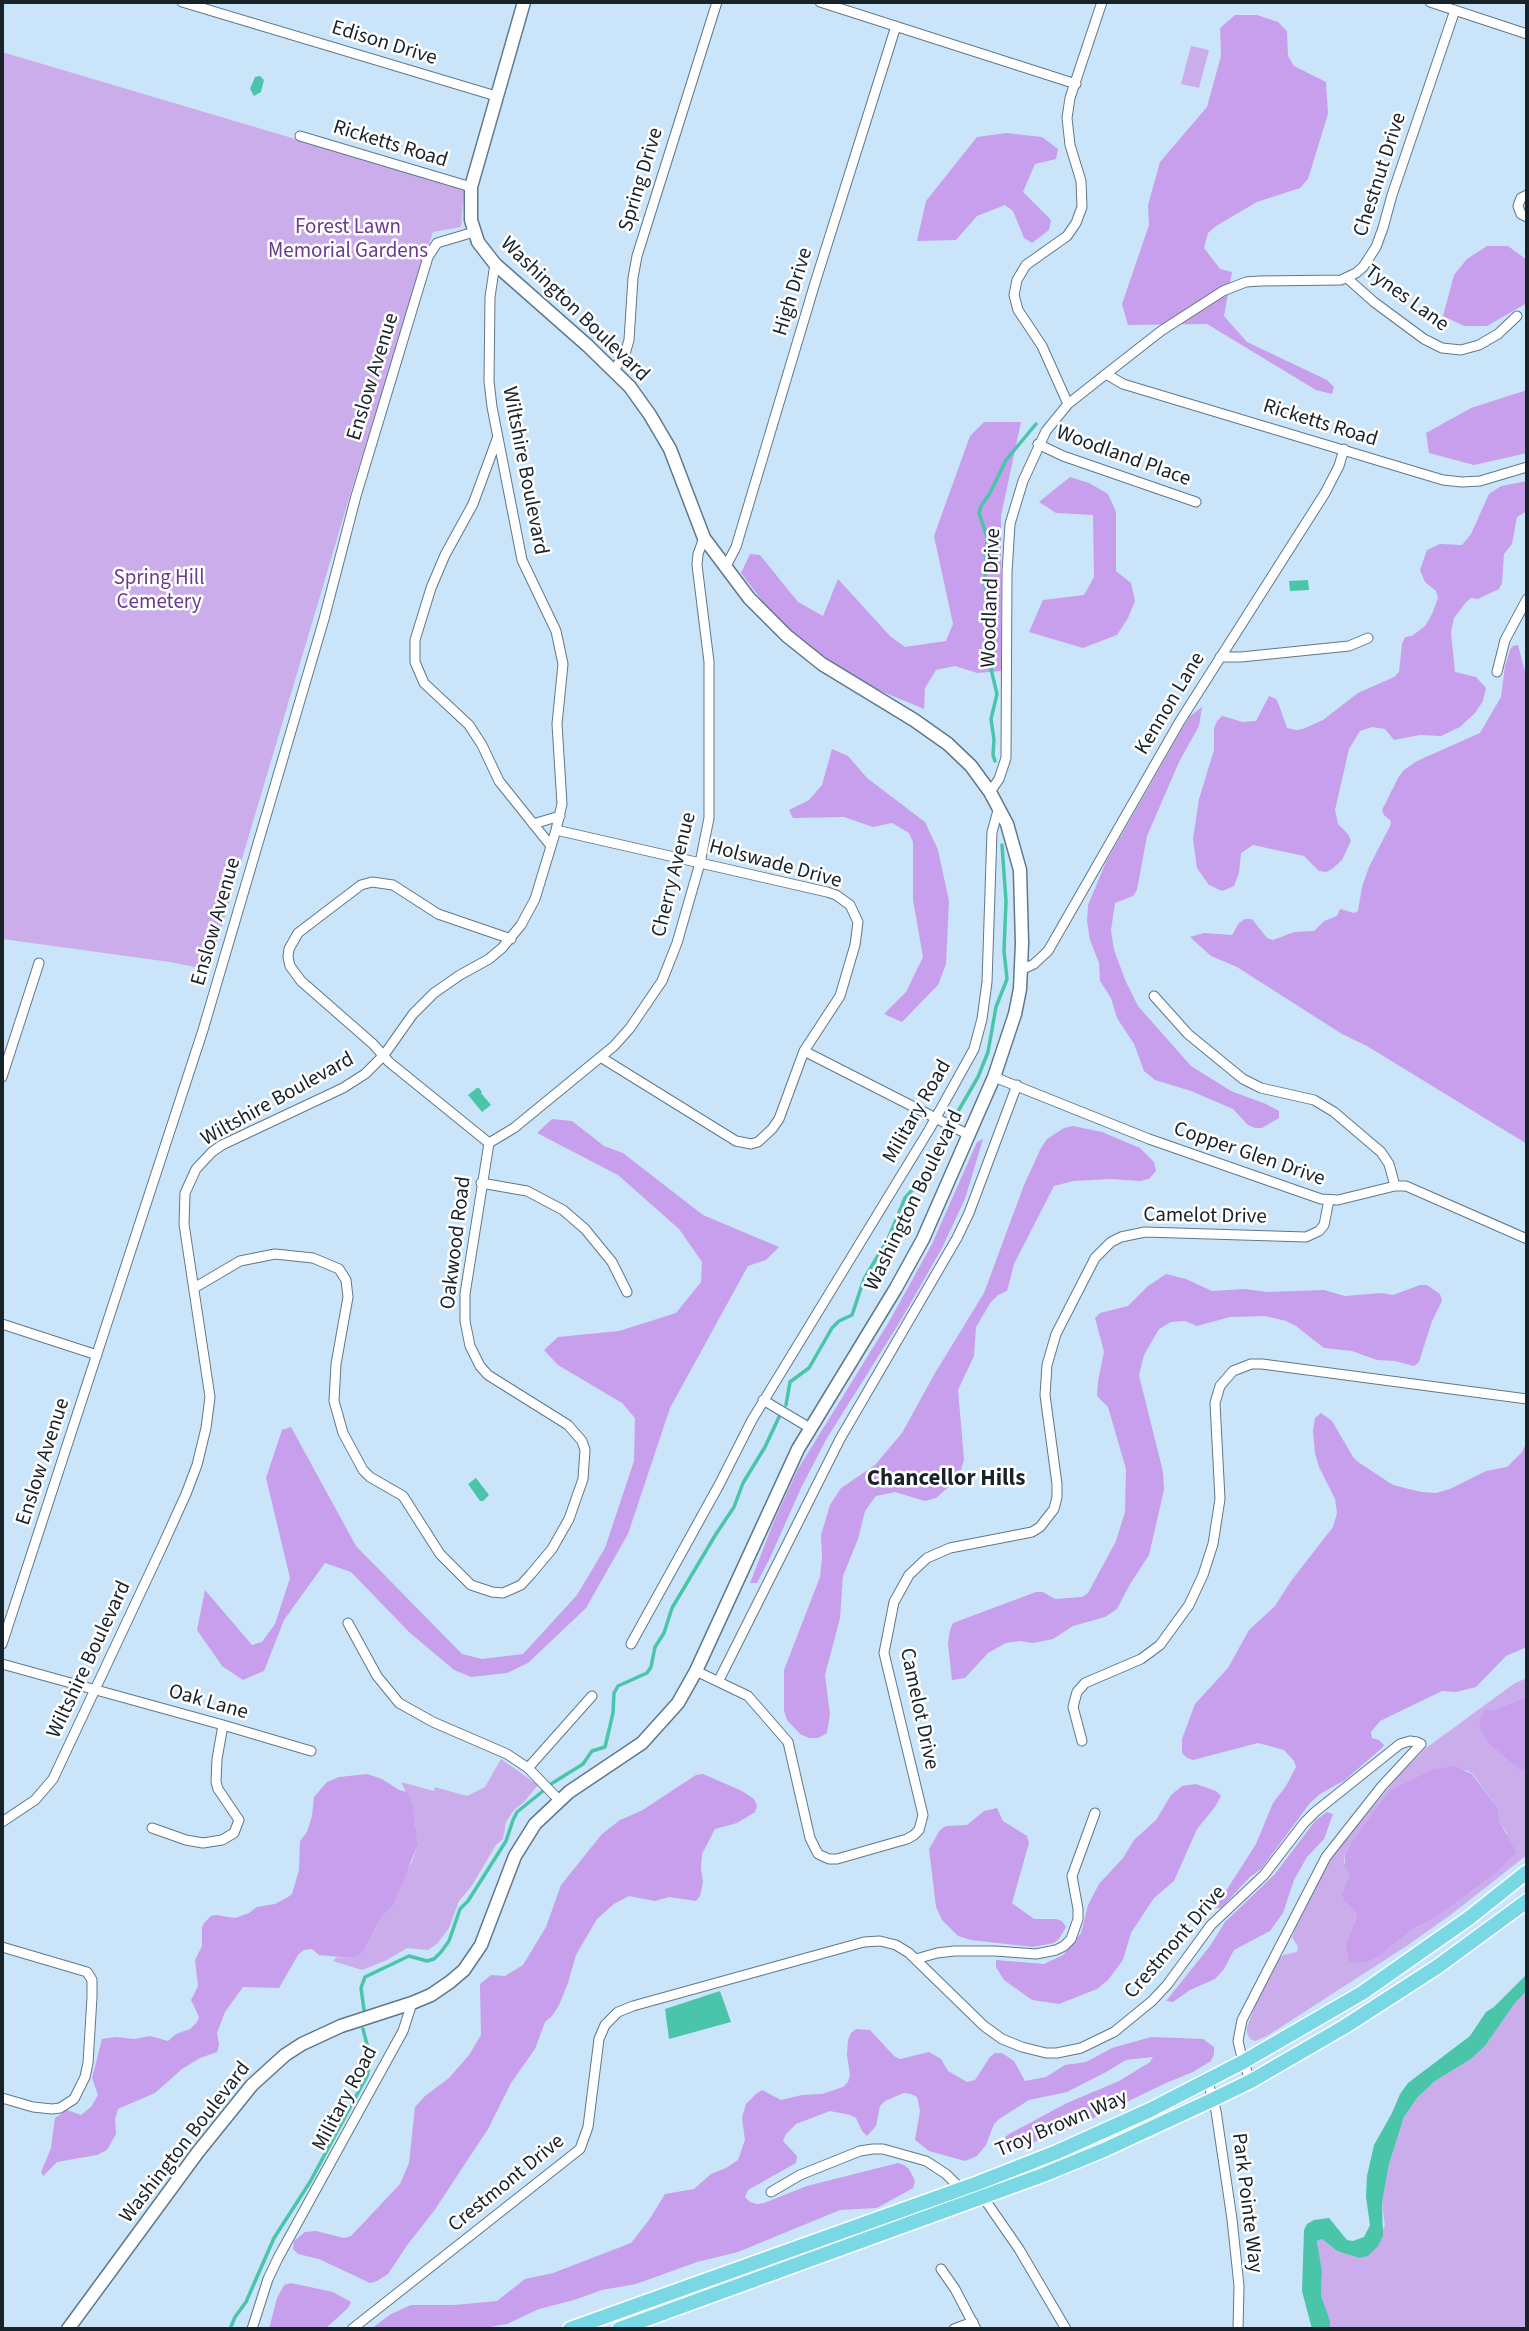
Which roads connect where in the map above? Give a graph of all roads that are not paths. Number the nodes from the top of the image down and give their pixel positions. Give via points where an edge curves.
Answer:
1 (182, 2) edge
2 (524, 2) edge
3 (717, 2) edge
4 (820, 2) edge
5 (1102, 2) edge
6 (1430, 2) edge
7 (1455, 10) junction
8 (895, 26) junction
9 (1527, 34) edge
10 (1076, 83) junction
11 (496, 96) junction
12 (300, 136) dead end
13 (471, 187) junction
14 (1527, 195) edge
15 (1527, 217) edge
16 (474, 232) junction
17 (495, 264) junction
18 (1347, 278) junction
19 (1517, 316) dead end
20 (614, 370) junction
21 (1105, 374) junction
22 (1068, 404) junction
23 (497, 437) junction
24 (1038, 444) junction
25 (1344, 449) junction
26 (1527, 467) edge
27 (1196, 502) dead end
28 (704, 538) junction
29 (726, 568) junction
30 (1527, 599) edge
31 (1368, 638) dead end
32 (1220, 657) junction
33 (1497, 672) dead end
34 (990, 792) junction
35 (999, 807) junction
36 (560, 816) junction
37 (533, 824) junction
38 (556, 830) junction
39 (551, 846) junction
40 (700, 863) junction
41 (511, 939) junction
42 (39, 963) dead end
43 (1021, 970) junction
44 (1154, 996) dead end
45 (804, 1051) junction
46 (384, 1055) junction
47 (602, 1058) junction
48 (2, 1077) edge
49 (994, 1077) junction
50 (1017, 1085) junction
51 (935, 1118) junction
52 (969, 1135) junction
53 (489, 1143) junction
54 (481, 1183) junction
55 (1395, 1186) junction
56 (1329, 1200) junction
57 (1527, 1239) edge
58 (194, 1288) junction
59 (626, 1292) dead end
60 (2, 1324) edge
61 (97, 1355) junction
62 (1527, 1399) edge
63 (763, 1400) junction
64 (810, 1428) junction
65 (348, 1623) dead end
66 (2, 1644) edge
67 (631, 1644) dead end
68 (2, 1664) edge
69 (696, 1671) junction
70 (719, 1680) junction
71 (95, 1689) junction
72 (592, 1696) dead end
73 (223, 1725) junction
74 (1082, 1741) dead end
75 (311, 1751) dead end
76 (528, 1768) junction
77 (559, 1800) junction
78 (1095, 1813) dead end
79 (2, 1820) edge
80 (152, 1828) dead end
81 (1527, 1872) edge
82 (1527, 1901) edge
83 (2, 1947) edge
84 (916, 1959) junction
85 (412, 2003) junction
86 (1243, 2062) junction
87 (1251, 2081) junction
88 (1208, 2082) junction
89 (2, 2098) edge
90 (1213, 2099) junction
91 (961, 2189) junction
92 (771, 2192) dead end
93 (983, 2197) junction
94 (941, 2269) dead end
95 (974, 2325) edge
96 (68, 2329) edge
97 (252, 2329) edge
98 (352, 2329) edge
99 (570, 2329) edge
100 (619, 2329) edge
101 (954, 2329) edge
102 (1066, 2329) edge
103 (1238, 2329) edge

1 - 11 street, Edison Drive
2 - 11 street, Washington Boulevard
3 - 20 street, Spring Drive via 640,247 629,340
4 - 8 street
5 - 10 street
6 - 7 street
7 - 9 street
7 - 18 street, Chestnut Drive via 1376,247 1363,267
8 - 10 street
8 - 29 street, High Drive
10 - 22 street via 1067,127 1081,181 1082,207 1067,236 1026,265 1014,295 1017,310 1042,346
11 - 13 street, Washington Boulevard
12 - 13 street, Ricketts Road
13 - 16 street, Washington Boulevard
14 - 15 street via 1518,206
16 - 17 street, Washington Boulevard
16 - 61 street, Enslow Avenue via 437,243 428,257 213,999
17 - 20 street, Washington Boulevard
17 - 23 street, Wiltshire Boulevard via 490,285 489,381
18 - 19 street, Tynes Lane via 1442,348 1461,350 1479,345
18 - 21 street via 1235,286 1189,312
20 - 28 street, Washington Boulevard via 665,440
21 - 22 street
21 - 25 street, Ricketts Road via 1123,384
22 - 24 street, Woodland Drive
23 - 36 street, Wiltshire Boulevard via 522,560 561,648 557,724
23 - 37 street via 473,504 437,572 414,651 424,683 469,725 499,781
24 - 27 street, Woodland Place via 1063,457
24 - 34 street, Woodland Drive via 1010,524 1006,758
25 - 26 street, Ricketts Road via 1452,482 1479,481
25 - 32 street, Kennon Lane via 1325,493
28 - 29 street, Washington Boulevard
28 - 40 street, Cherry Avenue via 697,565 709,647 710,802
29 - 34 street, Washington Boulevard via 787,636 840,675 934,732 965,760
30 - 33 street via 1505,640
31 - 32 street via 1349,646
32 - 43 street, Kennon Lane via 1048,951
34 - 35 street, Washington Boulevard
35 - 43 street, Washington Boulevard via 1020,870
35 - 51 street, Military Road via 992,832 988,973 982,1019 970,1058
36 - 37 street
36 - 38 street, Wiltshire Boulevard
37 - 39 street
38 - 39 street, Wiltshire Boulevard
38 - 40 street, Holswade Drive
39 - 41 street, Wiltshire Boulevard via 529,913
40 - 45 street, Holswade Drive via 836,895 855,913 858,933 846,982
40 - 47 street, Cherry Avenue via 662,981 630,1028
41 - 46 street, Wiltshire Boulevard via 489,959 434,993 412,1014
41 - 46 street via 438,914 382,882 361,885 298,933 288,957 294,973
42 - 48 street
43 - 49 street, Washington Boulevard via 1015,1014
44 - 55 street via 1174,1021 1243,1079 1261,1088 1314,1100 1334,1112 1381,1152
45 - 47 street, Holswade Drive via 779,1119 765,1137 751,1144 727,1136
45 - 51 street
46 - 53 street
46 - 58 street, Wiltshire Boulevard via 354,1082 222,1145 204,1159 190,1180 183,1207
47 - 53 street, Cherry Avenue
49 - 50 street, Copper Glen Drive
49 - 52 street, Washington Boulevard
50 - 56 street, Copper Glen Drive via 1149,1139
50 - 70 street via 957,1238 840,1439
51 - 52 street
51 - 63 street, Military Road
52 - 64 street, Washington Boulevard via 909,1265
53 - 54 street, Oakwood Road
54 - 58 street, Oakwood Road via 464,1308 470,1346 488,1375 568,1425 586,1450 577,1499 561,1535 531,1574 512,1590 492,1592 471,1585 440,1554 403,1496 370,1477 356,1460 334,1401 348,1297 339,1269 313,1258 275,1254 240,1261
54 - 59 street via 527,1191 563,1210 612,1262
55 - 56 street, Copper Glen Drive
55 - 57 street via 1414,1188
56 - 70 street, Camelot Drive via 1324,1225 1306,1237 1145,1232 1121,1237 1095,1258 1056,1334 1046,1365 1045,1395 1057,1484 1054,1509 1032,1532 950,1548 927,1558 908,1574 894,1602 884,1653 923,1815 914,1836 837,1859 818,1854 810,1838 788,1742 755,1701
58 - 71 street, Wiltshire Boulevard via 210,1397 206,1428 186,1494
60 - 61 street
61 - 66 street, Enslow Avenue
62 - 74 street via 1262,1364 1233,1371 1220,1386 1215,1403 1220,1499 1203,1575 1189,1605 1160,1645 1141,1659 1085,1683 1077,1692 1073,1707
63 - 64 street
63 - 67 street, Military Road
64 - 69 street, Washington Boulevard
65 - 76 street via 377,1676 399,1703 491,1745
68 - 71 street, Oak Lane
69 - 70 street, Camelot Drive
69 - 77 street, Washington Boulevard via 655,1731
71 - 73 street, Oak Lane
71 - 79 street, Wiltshire Boulevard via 48,1785 35,1800
72 - 76 street
73 - 75 street, Oak Lane
73 - 80 street via 216,1782 239,1820 234,1833 203,1843
76 - 77 street
77 - 85 street, Washington Boulevard via 514,1856 487,1932 473,1957 450,1982
78 - 84 street via 1072,1876 1078,1919 1063,1947 1036,1954 937,1952
81 - 86 main road, Troy Brown Way via 1362,1993
82 - 87 main road, Troy Brown Way via 1344,2028
83 - 89 street via 87,1972 92,1980 91,2048 74,2099 52,2109
84 - 86 street, Crestmont Drive via 1002,2039 1046,2053 1093,2043 1152,2001 1210,1925 1264,1875 1315,1812 1400,1744 1418,1742 1421,1744 1373,1796 1320,1868 1242,2020 1238,2041
84 - 98 street, Crestmont Drive via 888,1942 864,1942 618,2012 599,2039 588,2127 580,2149
85 - 96 street, Washington Boulevard via 320,2035 268,2070 203,2145
85 - 97 street, Military Road via 403,2031 268,2279
86 - 87 street, Crestmont Drive
86 - 88 main road, Troy Brown Way
87 - 90 main road, Troy Brown Way
88 - 90 street, Park Pointe Way
88 - 91 main road, Troy Brown Way via 1057,2152
90 - 93 main road, Troy Brown Way via 1104,2150
90 - 103 street, Park Pointe Way via 1232,2219
91 - 92 street via 926,2161 873,2149 800,2175
91 - 99 main road, Troy Brown Way
93 - 100 main road, Troy Brown Way
93 - 102 street
94 - 95 street
95 - 101 street

